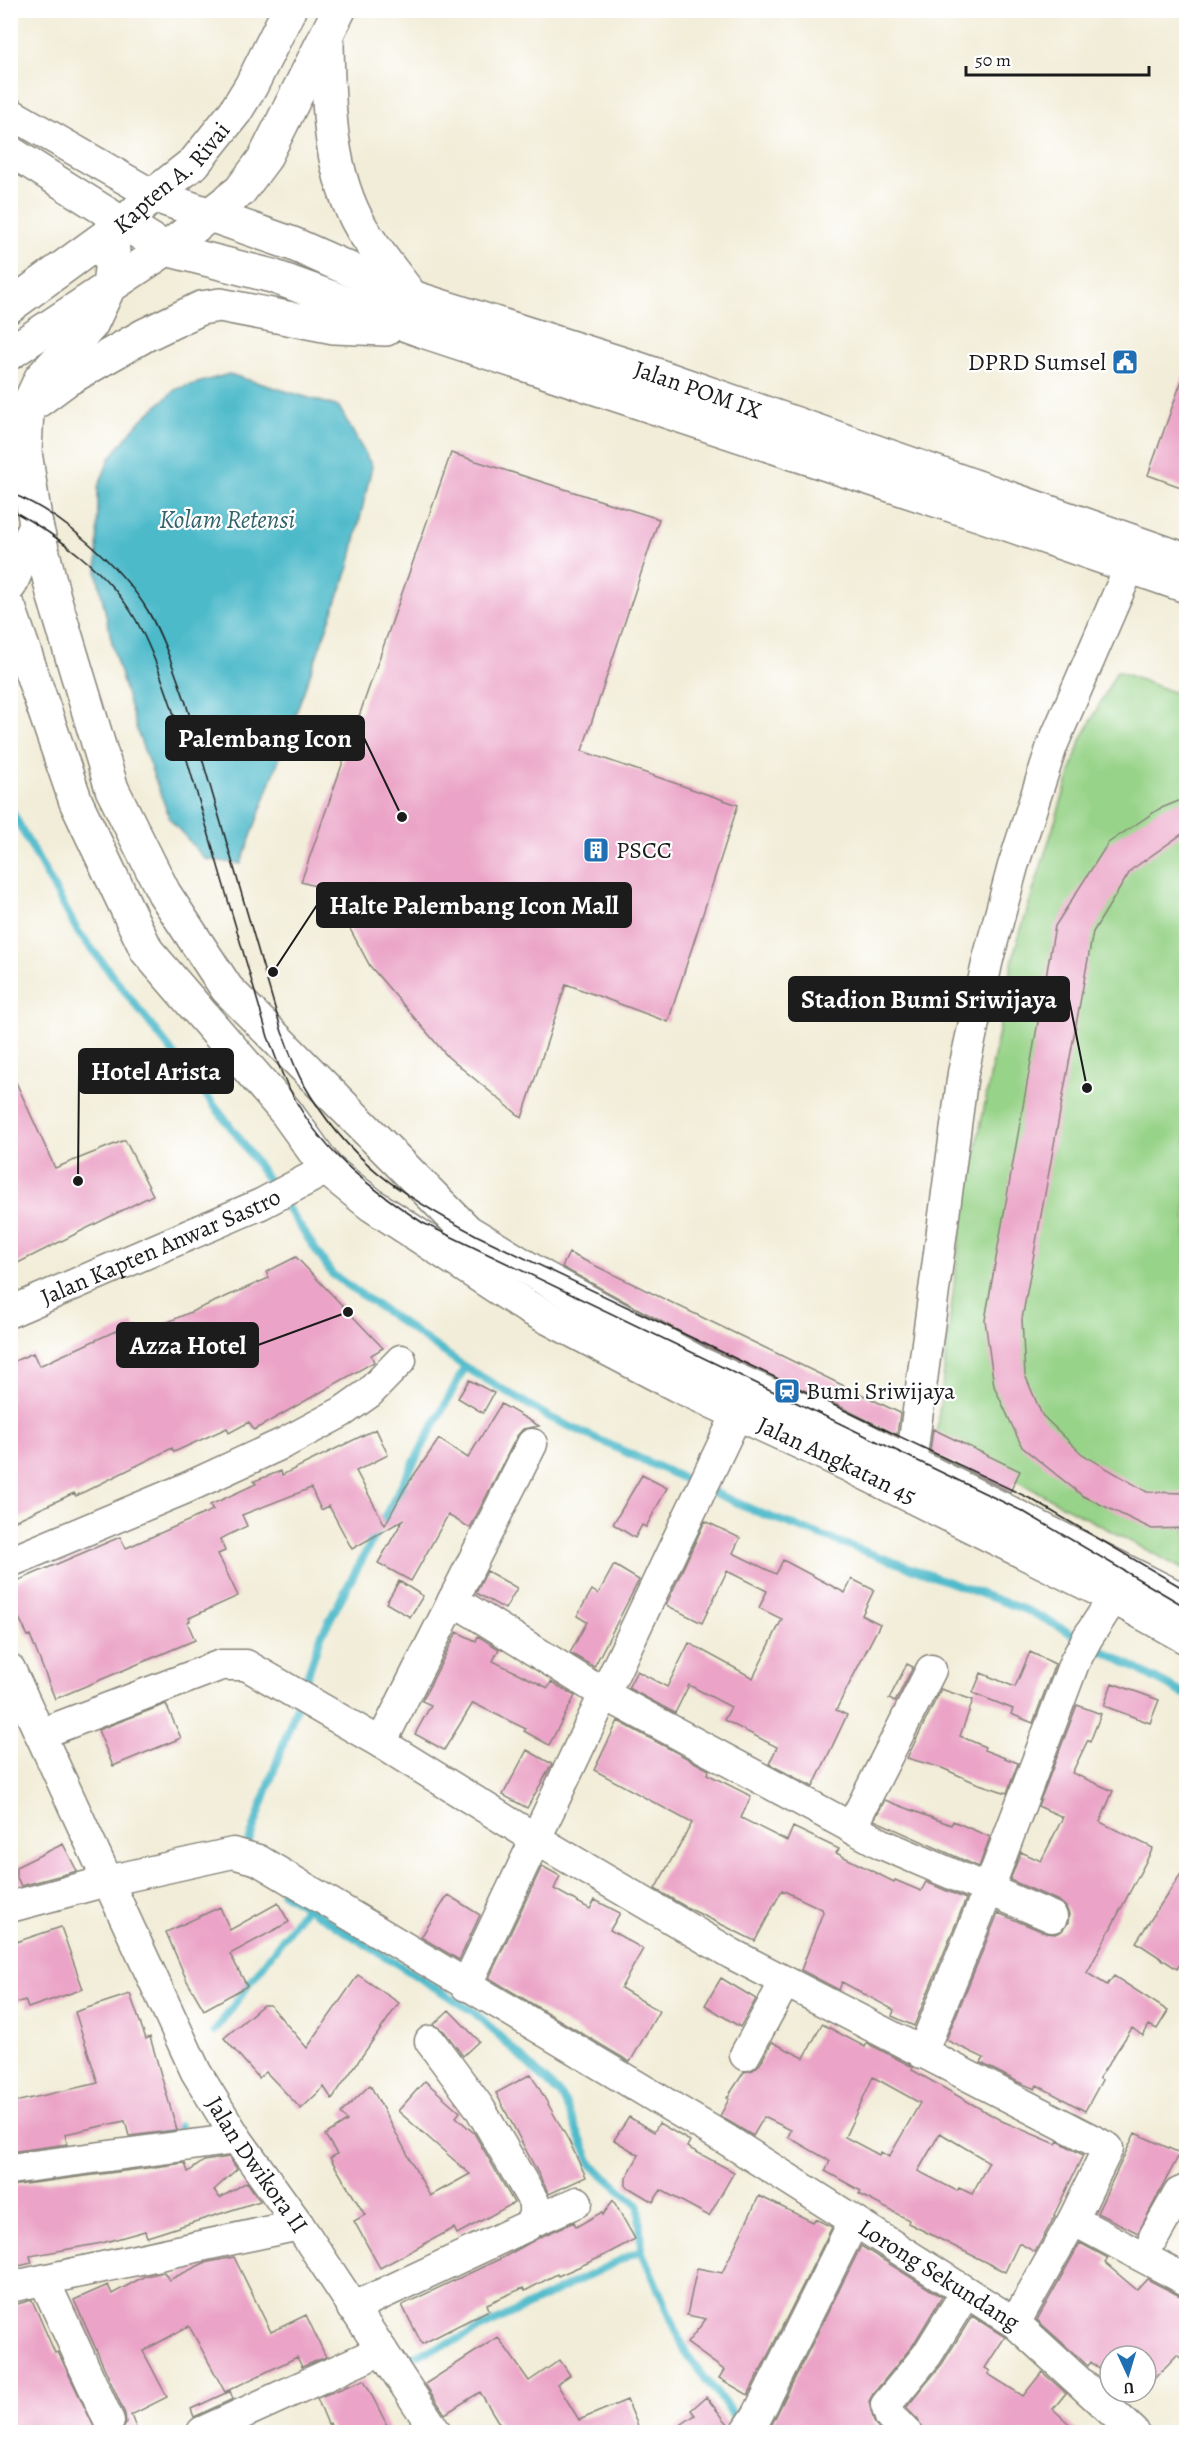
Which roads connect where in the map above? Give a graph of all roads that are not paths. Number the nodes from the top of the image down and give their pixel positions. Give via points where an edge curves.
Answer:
1 (289, 10) edge
2 (333, 24) edge
3 (10, 113) edge
4 (10, 151) edge
5 (153, 195) junction
6 (212, 214) junction
7 (118, 228) junction
8 (166, 249) junction
9 (109, 287) junction
10 (412, 297) junction
11 (10, 306) edge
12 (426, 332) junction
13 (10, 353) edge
14 (27, 408) junction
15 (36, 525) junction
16 (1133, 555) junction
17 (1186, 561) edge
18 (10, 585) edge
19 (1186, 586) edge
20 (10, 610) edge
21 (76, 802) junction
22 (164, 893) junction
23 (318, 1174) junction
24 (10, 1312) edge
25 (401, 1360) dead end
26 (738, 1412) junction
27 (532, 1444) dead end
28 (911, 1463) junction
29 (10, 1562) edge
30 (1114, 1597) junction
31 (453, 1600) junction
32 (1186, 1602) edge
33 (1186, 1637) edge
34 (10, 1669) edge
35 (931, 1670) dead end
36 (604, 1694) junction
37 (40, 1734) junction
38 (381, 1743) junction
39 (851, 1828) junction
40 (536, 1839) junction
41 (101, 1869) junction
42 (988, 1891) junction
43 (10, 1907) edge
44 (1053, 1917) dead end
45 (785, 1982) junction
46 (466, 1986) junction
47 (430, 2041) dead end
48 (922, 2053) junction
49 (745, 2055) dead end
50 (237, 2139) junction
51 (10, 2169) edge
52 (1186, 2190) edge
53 (577, 2202) dead end
54 (1073, 2220) junction
55 (854, 2221) junction
56 (532, 2222) junction
57 (299, 2225) junction
58 (1154, 2237) dead end
59 (44, 2280) junction
60 (1186, 2280) edge
61 (10, 2287) edge
62 (966, 2292) junction
63 (352, 2308) junction
64 (1015, 2323) junction
65 (389, 2360) junction
66 (109, 2421) dead end
67 (752, 2423) edge
68 (202, 2433) edge
69 (436, 2433) edge
70 (906, 2433) edge
71 (1134, 2433) edge

1 - 5 main road, Kapten A. Rivai via 235,112 195,162
2 - 6 main road via 264,159 240,191
2 - 10 main road via 328,102 343,188 362,229
3 - 5 street
4 - 7 street
5 - 6 main road, Jalan POM IX
5 - 7 main road, Kapten A. Rivai
6 - 8 main road
6 - 10 main road, Jalan POM IX via 294,244
7 - 8 main road
7 - 9 main road
7 - 11 main road, Kapten A. Rivai
8 - 9 main road
8 - 12 main road via 272,276
9 - 13 main road
9 - 14 main road via 91,325 41,378
10 - 16 main road, Jalan POM IX via 642,370
12 - 14 main road via 334,327 220,304 201,308 145,335 66,380
12 - 16 main road, Jalan POM IX
14 - 15 main road via 25,452
15 - 18 main road
15 - 22 main road via 112,789
16 - 17 main road, Jalan POM IX
16 - 19 main road, Jalan POM IX
16 - 28 street via 1052,746 988,959 963,1073
20 - 21 main road, Jalan Angkatan 45
21 - 22 main road via 112,832
21 - 23 main road, Jalan Angkatan 45 via 147,951 286,1112
22 - 28 main road via 227,989 467,1231 689,1358
23 - 24 street, Jalan Kapten Anwar Sastro via 261,1204
23 - 26 main road, Jalan Angkatan 45 via 526,1306 677,1385
25 - 29 street via 369,1393 286,1442
26 - 30 main road, Jalan Angkatan 45
26 - 36 street
27 - 31 street
28 - 32 main road
30 - 33 main road, Jalan Angkatan 45
30 - 42 street via 1074,1663
31 - 36 street
31 - 38 street
34 - 37 street, Jalan Dwikora II
35 - 39 street
36 - 39 street
36 - 40 street
37 - 38 street via 221,1665 246,1665
37 - 41 street, Jalan Dwikora II
38 - 40 street
39 - 42 street
40 - 45 street
40 - 46 street
41 - 43 street
41 - 46 street, Lorong Sekundang via 245,1857
41 - 50 street, Jalan Dwikora II via 196,2072
42 - 44 street
42 - 48 street
45 - 48 street
45 - 49 street
46 - 55 street, Lorong Sekundang via 728,2140
47 - 56 street via 479,2107 534,2202
48 - 54 street via 1108,2148
50 - 51 street
50 - 57 street, Jalan Dwikora II
52 - 58 street via 1179,2193
53 - 56 street
54 - 60 street
54 - 64 street
55 - 62 street, Lorong Sekundang
55 - 67 street
56 - 63 street
57 - 59 street
57 - 63 street, Jalan Dwikora II
59 - 61 street
59 - 66 street
62 - 64 street, Lorong Sekundang
62 - 70 street via 927,2355 886,2405 890,2417
63 - 65 street, Jalan Dwikora II
64 - 71 street, Lorong Sekundang
65 - 68 street
65 - 69 street, Jalan Dwikora II

